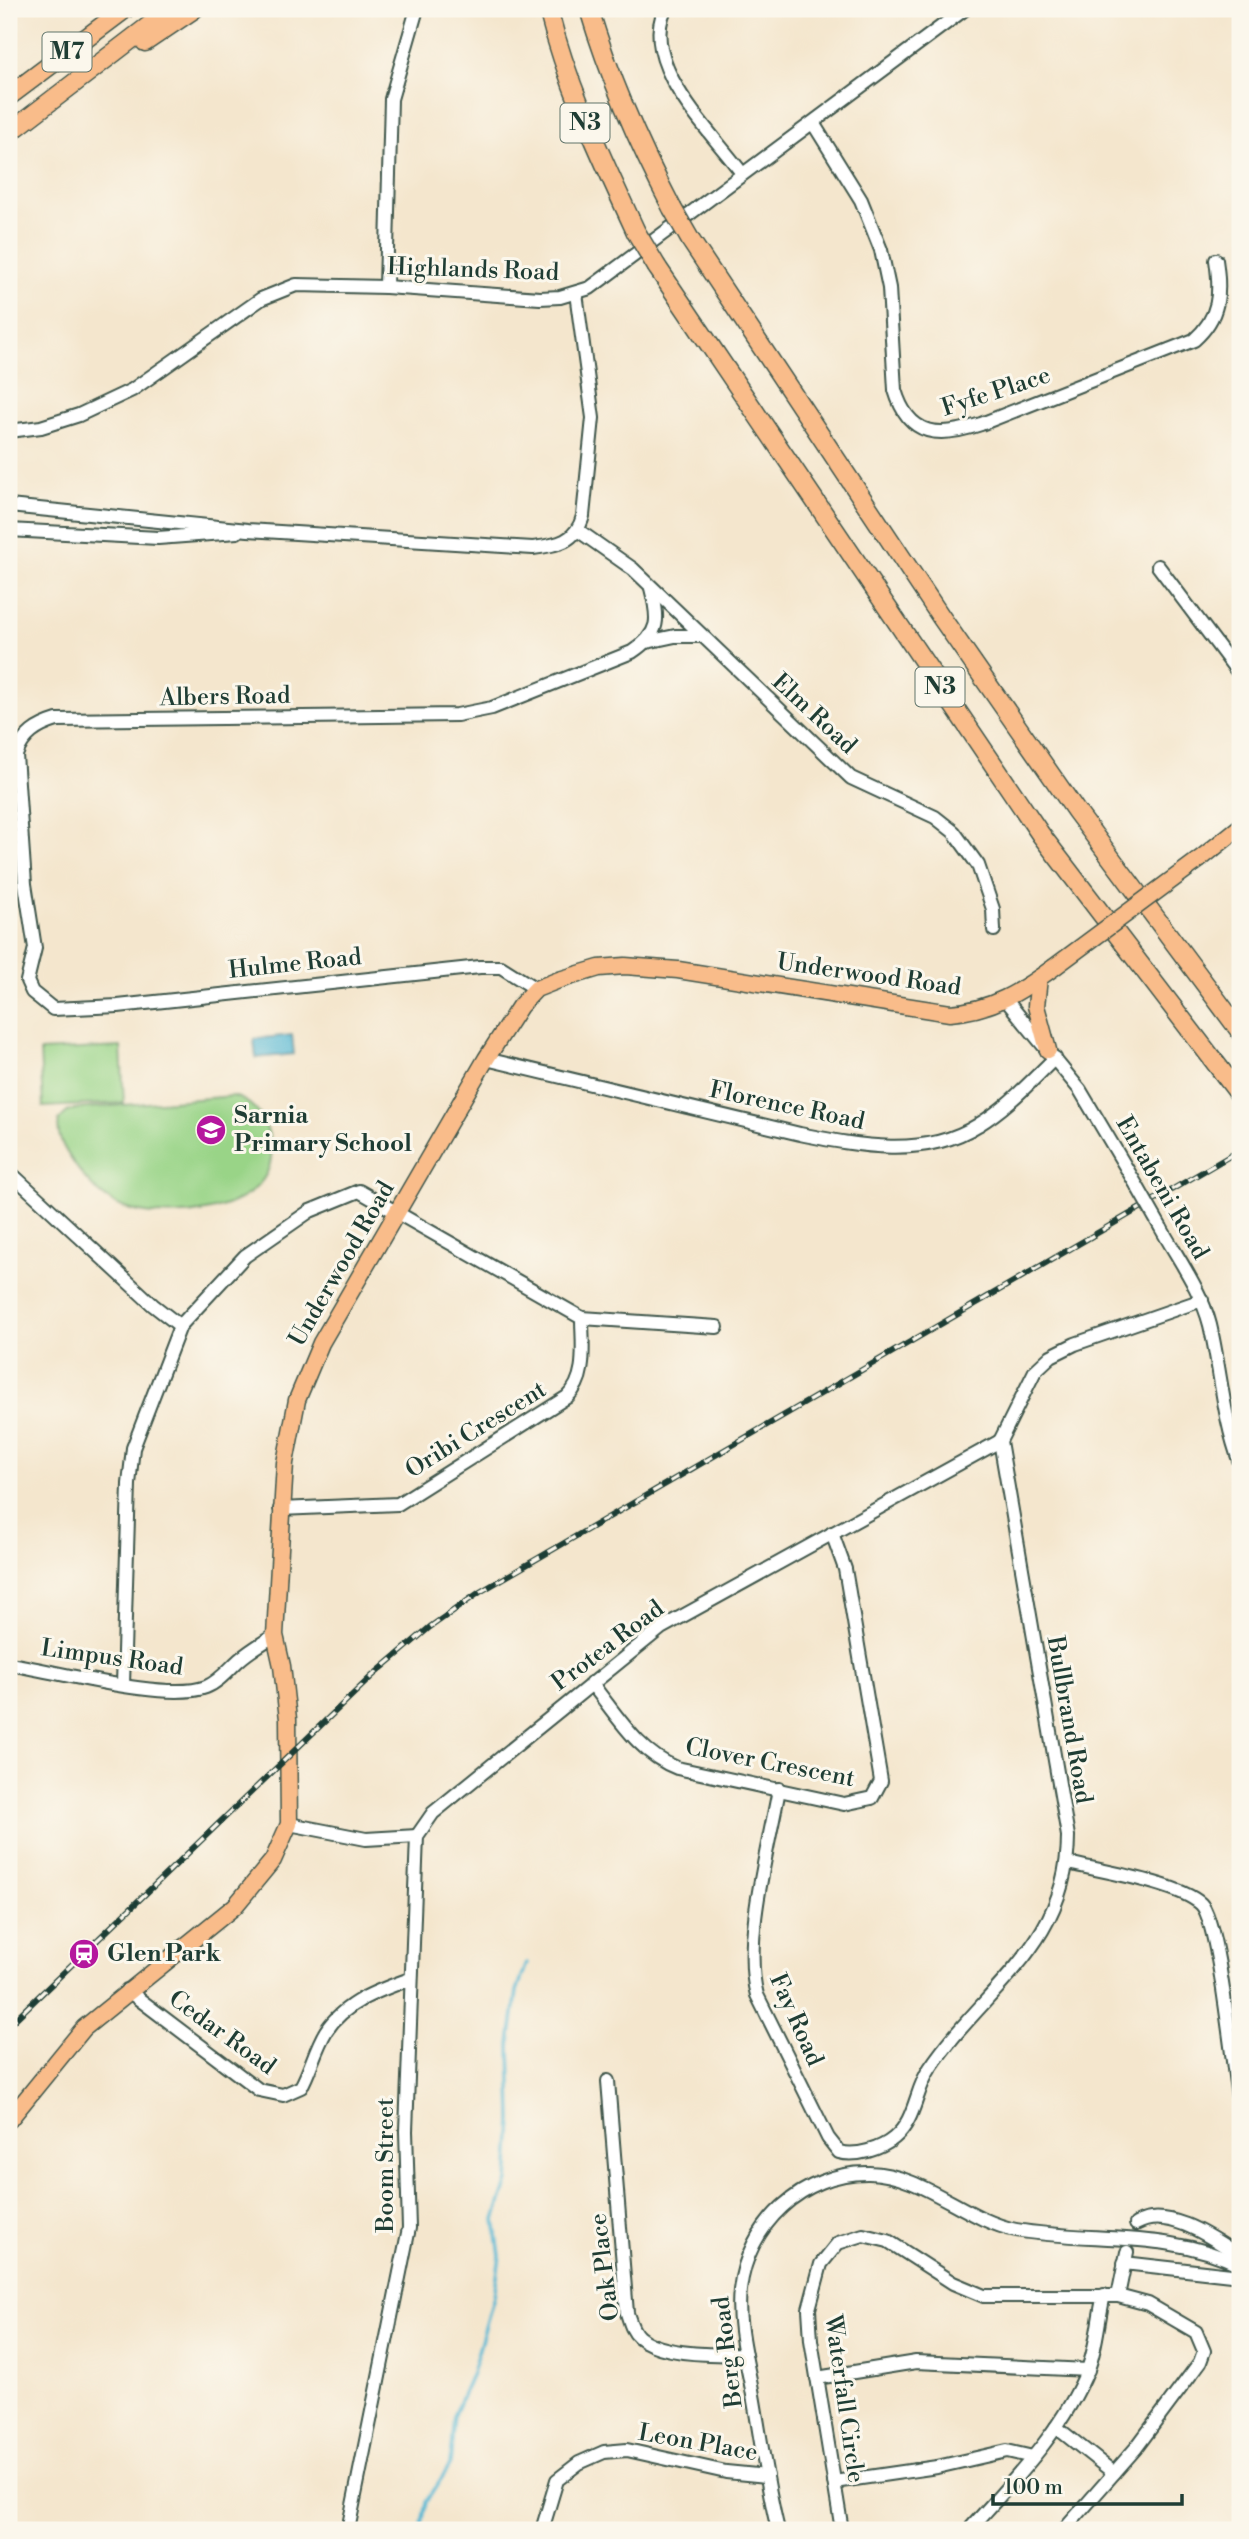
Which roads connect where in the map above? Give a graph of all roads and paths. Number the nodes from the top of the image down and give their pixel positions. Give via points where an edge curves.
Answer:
1 (125, 9) edge
2 (171, 9) edge
3 (194, 9) edge
4 (417, 9) edge
5 (548, 9) edge
6 (589, 9) edge
7 (665, 9) edge
8 (965, 9) edge
9 (109, 57) junction
10 (9, 96) edge
11 (813, 123) junction
12 (9, 133) edge
13 (741, 172) junction
14 (1216, 260) dead end
15 (386, 287) junction
16 (576, 293) junction
17 (9, 431) edge
18 (9, 506) edge
19 (9, 530) edge
20 (247, 530) junction
21 (579, 531) junction
22 (1158, 566) dead end
23 (652, 588) junction
24 (702, 636) junction
25 (646, 642) junction
26 (1240, 675) edge
27 (1240, 827) edge
28 (994, 930) dead end
29 (1039, 978) junction
30 (536, 989) junction
31 (1006, 1000) junction
32 (53, 1009) joint
33 (1240, 1031) edge
34 (1052, 1054) junction
35 (486, 1059) junction
36 (1240, 1095) edge
37 (14, 1176) dead end
38 (397, 1212) junction
39 (1202, 1300) junction
40 (582, 1318) junction
41 (180, 1326) junction
42 (717, 1327) dead end
43 (1000, 1441) junction
44 (1240, 1463) edge
45 (280, 1509) junction
46 (832, 1533) junction
47 (275, 1635) junction
48 (9, 1664) edge
49 (592, 1684) junction
50 (123, 1685) junction
51 (779, 1789) junction
52 (289, 1824) junction
53 (417, 1836) junction
54 (1068, 1863) junction
55 (410, 1979) junction
56 (127, 1990) junction
57 (608, 2081) dead end
58 (1240, 2110) edge
59 (9, 2120) edge
60 (828, 2138) joint
61 (1136, 2224) dead end
62 (1240, 2256) edge
63 (1240, 2265) edge
64 (1240, 2276) edge
65 (1104, 2295) junction
66 (1118, 2295) junction
67 (746, 2354) junction
68 (1088, 2370) junction
69 (817, 2378) junction
70 (1055, 2427) junction
71 (1033, 2457) junction
72 (1114, 2473) junction
73 (767, 2476) junction
74 (834, 2482) junction
75 (348, 2530) edge
76 (542, 2530) edge
77 (778, 2530) edge
78 (842, 2530) edge
79 (969, 2530) edge
80 (1064, 2530) edge

1 - 10 highway, M7
2 - 9 highway, M7
3 - 9 highway via 142,44
4 - 15 street via 391,100
5 - 36 highway, N3, bridge via 581,114 657,267 1041,835
6 - 33 highway, N3, bridge via 637,142 691,241 933,606 1076,811
7 - 13 street via 657,33 664,66
8 - 11 street, Highlands Road
9 - 12 highway, M7
11 - 13 street, Highlands Road
11 - 14 street, Fyfe Place via 870,219 889,288 898,403 911,421 929,432 949,433 981,424 1194,340 1206,330 1219,304
13 - 16 street, Highlands Road via 606,276
15 - 16 street, Highlands Road via 540,298
15 - 17 street, Highlands Road via 317,283 280,289 132,390 79,415
16 - 21 street via 593,418
18 - 20 street
19 - 20 street via 158,538
20 - 21 street via 533,548 562,542
21 - 23 street, Elm Road
22 - 26 street
23 - 24 street, Elm Road
23 - 25 street via 657,619
24 - 25 street
24 - 28 street, Elm Road via 851,778 935,817 954,832 978,865 993,909
25 - 32 street, Albers Road via 632,652 492,708 457,715 57,720 35,729 20,744 15,765 35,948 27,981 32,992
27 - 29 main road, Underwood Road, bridge
29 - 31 main road, Underwood Road
29 - 34 main road via 1036,1006
30 - 31 main road, Underwood Road via 580,972 625,966 678,970 950,1013
30 - 32 street, Hulme Road via 501,967 480,967
30 - 35 main road, Underwood Road
31 - 34 street, Entabeni Road
34 - 35 street, Florence Road via 999,1109 963,1134 937,1143 886,1147 800,1134
34 - 39 street, Entabeni Road, bridge via 1102,1124
35 - 38 main road, Underwood Road
37 - 41 street
38 - 40 street
38 - 41 street via 359,1191 310,1211 245,1256
38 - 45 main road, Underwood Road via 307,1371 289,1433
39 - 43 street via 1051,1356 1024,1389
39 - 44 street, Entabeni Road via 1224,1413
40 - 42 street
40 - 45 street, Oribi Crescent via 582,1365 575,1390 398,1504
41 - 50 street via 133,1448
43 - 46 street, Protea Road
43 - 54 street, Bullbrand Road via 1065,1812
45 - 47 main road, Underwood Road via 281,1578
46 - 49 street, Protea Road via 661,1628
46 - 51 street, Clover Crescent via 845,1569 881,1781 872,1798 853,1804
47 - 50 street, Limpus Road via 208,1686 169,1691
47 - 52 main road, Underwood Road via 286,1699
48 - 50 street, Limpus Road
49 - 51 street, Clover Crescent via 657,1760
49 - 53 street, Protea Road via 433,1813
51 - 60 street, Fay Road via 751,1948 753,1981
52 - 53 street via 366,1839
52 - 56 main road, Underwood Road via 273,1860 235,1906
53 - 55 street, Boom Street
54 - 58 street via 1173,1890 1203,1905 1214,1929
54 - 60 street, Bullbrand Road via 1063,1885 1032,1949 930,2068 902,2131 858,2154 839,2152
55 - 56 street, Cedar Road via 369,1996 340,2015 327,2031 301,2087 283,2095 259,2090
55 - 75 street, Boom Street via 406,2131 410,2228
56 - 59 main road, Underwood Road via 84,2028
57 - 67 street, Oak Place via 627,2313 633,2330 665,2348 708,2355
61 - 62 street via 1145,2218 1169,2220
63 - 67 street, Berg Road via 1182,2245 1015,2230 894,2177 870,2173 843,2176 802,2191 784,2204 752,2246 739,2293
64 - 66 street via 1126,2257
65 - 66 street, Waterfall Circle
65 - 68 street
65 - 69 street, Waterfall Circle via 984,2296 953,2283 888,2241 852,2237 828,2252 814,2289 809,2326
66 - 72 street, Waterfall Circle via 1180,2320 1196,2332 1204,2351
67 - 73 street, Berg Road
68 - 69 street via 916,2362
68 - 70 street
69 - 74 street, Waterfall Circle
70 - 71 street
70 - 72 street
71 - 74 street via 1007,2451
71 - 79 street
72 - 80 street, Waterfall Circle
73 - 76 street, Leon Place via 726,2473 627,2450 604,2452 557,2480
73 - 77 street, Berg Road
74 - 78 street, Waterfall Circle

